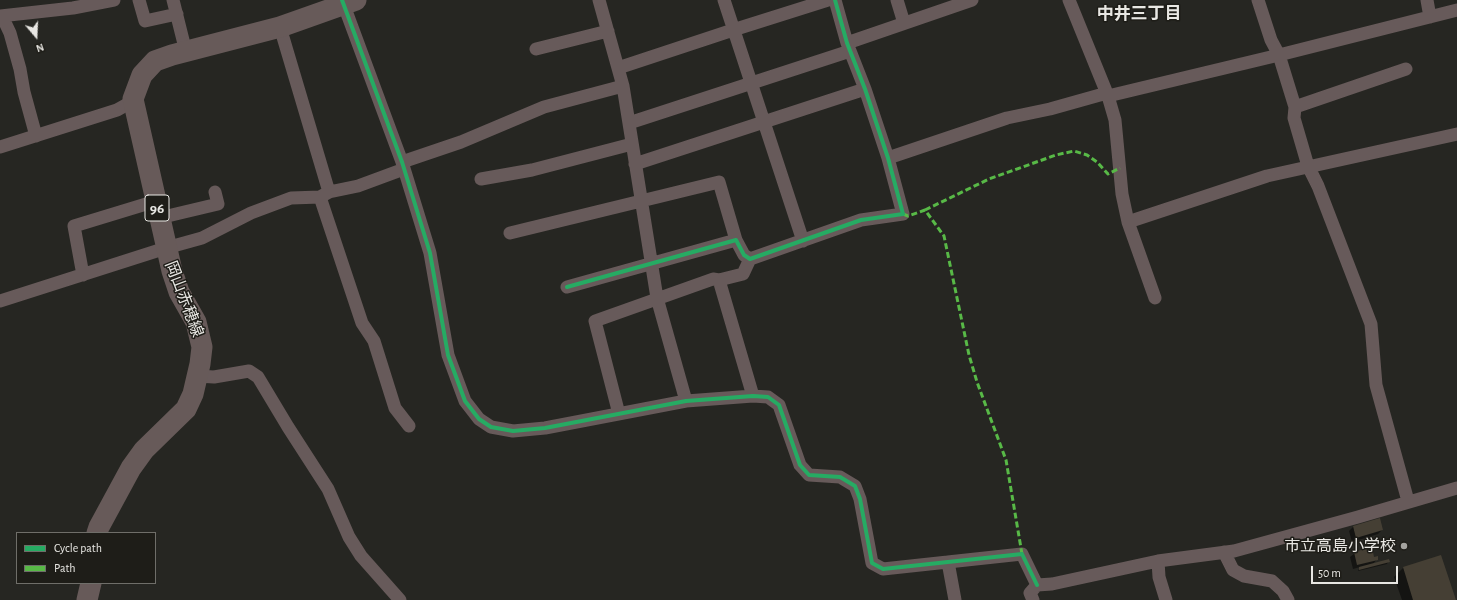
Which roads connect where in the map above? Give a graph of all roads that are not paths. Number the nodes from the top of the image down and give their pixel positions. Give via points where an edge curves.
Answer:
1 (114, 0) edge
2 (139, 0) edge
3 (173, 0) edge
4 (599, 0) edge
5 (724, 0) edge
6 (828, 0) edge
7 (835, 0) edge
8 (898, 0) edge
9 (972, 0) edge
10 (1069, 0) edge
11 (1258, 0) edge
12 (1426, 0) edge
13 (347, 1) edge
14 (1457, 10) edge
15 (177, 14) junction
16 (1, 16) edge
17 (1430, 17) junction
18 (904, 23) junction
19 (280, 27) junction
20 (733, 30) junction
21 (608, 31) junction
22 (848, 47) junction
23 (536, 50) dead end
24 (186, 52) junction
25 (1279, 55) junction
26 (618, 68) junction
27 (1406, 69) dead end
28 (750, 82) junction
29 (623, 86) junction
30 (865, 89) junction
31 (1107, 94) junction
32 (133, 99) junction
33 (1295, 107) junction
34 (629, 123) junction
35 (764, 123) junction
36 (1457, 134) edge
37 (36, 136) junction
38 (632, 144) junction
39 (0, 147) edge
40 (888, 158) junction
41 (635, 164) junction
42 (403, 166) junction
43 (1308, 166) junction
44 (481, 179) dead end
45 (215, 192) dead end
46 (324, 194) junction
47 (642, 200) junction
48 (158, 210) junction
49 (1128, 222) junction
50 (510, 233) dead end
51 (736, 240) junction
52 (803, 241) junction
53 (166, 248) junction
54 (750, 259) junction
55 (652, 264) junction
56 (83, 275) junction
57 (720, 280) junction
58 (566, 287) dead end
59 (657, 298) junction
60 (1155, 298) dead end
61 (0, 301) edge
62 (197, 376) junction
63 (753, 396) junction
64 (686, 401) junction
65 (619, 414) junction
66 (409, 426) dead end
67 (1457, 488) edge
68 (1408, 501) junction
69 (97, 532) edge
70 (1224, 552) junction
71 (1158, 561) junction
72 (948, 562) junction
73 (91, 584) edge
74 (1037, 585) junction
75 (87, 600) edge
76 (400, 600) edge
77 (955, 600) edge
78 (1033, 600) edge
79 (1166, 600) edge
80 (1288, 600) edge

1 - 16 street via 73,8
2 - 15 street via 145,21
3 - 15 street
4 - 21 street
5 - 20 street
6 - 20 street
7 - 22 street
8 - 18 street
9 - 18 street
10 - 31 street
11 - 25 street via 1271,40
12 - 17 street
13 - 19 main road
13 - 42 street
14 - 17 street
15 - 24 street
16 - 37 street via 10,34
17 - 25 street
18 - 22 street
19 - 24 main road
19 - 46 street
20 - 26 street
20 - 28 street
21 - 23 street
21 - 26 street
22 - 28 street
22 - 30 street
24 - 32 main road via 155,61 142,75
25 - 31 street
25 - 33 street
26 - 29 street
27 - 33 street
28 - 34 street
28 - 35 street
29 - 34 street
29 - 42 street via 544,107
30 - 35 street
30 - 40 street
31 - 40 street via 1007,118
31 - 49 street via 1115,120 1122,194
32 - 37 street via 117,110
32 - 48 main road, 岡山赤穂線 / 96
33 - 43 street via 1294,118
34 - 38 street
35 - 41 street
35 - 52 street
36 - 43 street
37 - 39 street
38 - 41 street
38 - 44 street via 532,170
40 - 52 street via 903,214 861,220
41 - 47 street
42 - 46 street via 358,186
42 - 65 street via 430,253 448,355 465,401 479,419 491,427 513,431 545,428
43 - 49 street via 1267,176
43 - 68 street via 1371,324 1376,385
45 - 48 street via 218,204
46 - 53 street via 291,198 202,238
46 - 66 street via 362,323 374,341 395,408
47 - 50 street
47 - 51 street via 719,182
47 - 55 street
48 - 53 main road, 岡山赤穂線 / 96
48 - 56 street via 74,226
49 - 60 street
51 - 54 street via 744,255
51 - 55 street
52 - 54 street
53 - 56 street
53 - 62 main road, 岡山赤穂線 / 96 via 179,292 196,322 202,347
54 - 57 street via 743,274
55 - 58 street
55 - 59 street
56 - 61 street
57 - 59 street via 713,279
57 - 63 street
59 - 64 street
59 - 65 street via 595,321
62 - 69 main road, 岡山赤穂線 / 96 via 186,409 135,462
62 - 76 street via 214,377 249,371 258,378 328,489 349,537 361,556
63 - 64 street
63 - 72 street via 768,397 779,405 800,465 809,475 840,477 855,486 872,563 883,569
64 - 65 street
67 - 68 street
68 - 70 street via 1344,521
70 - 71 street
70 - 80 street via 1233,570 1244,576 1272,581
71 - 74 street
71 - 79 street via 1159,577
72 - 74 street via 1022,554
72 - 77 street
73 - 75 main road
74 - 78 street via 1030,593

